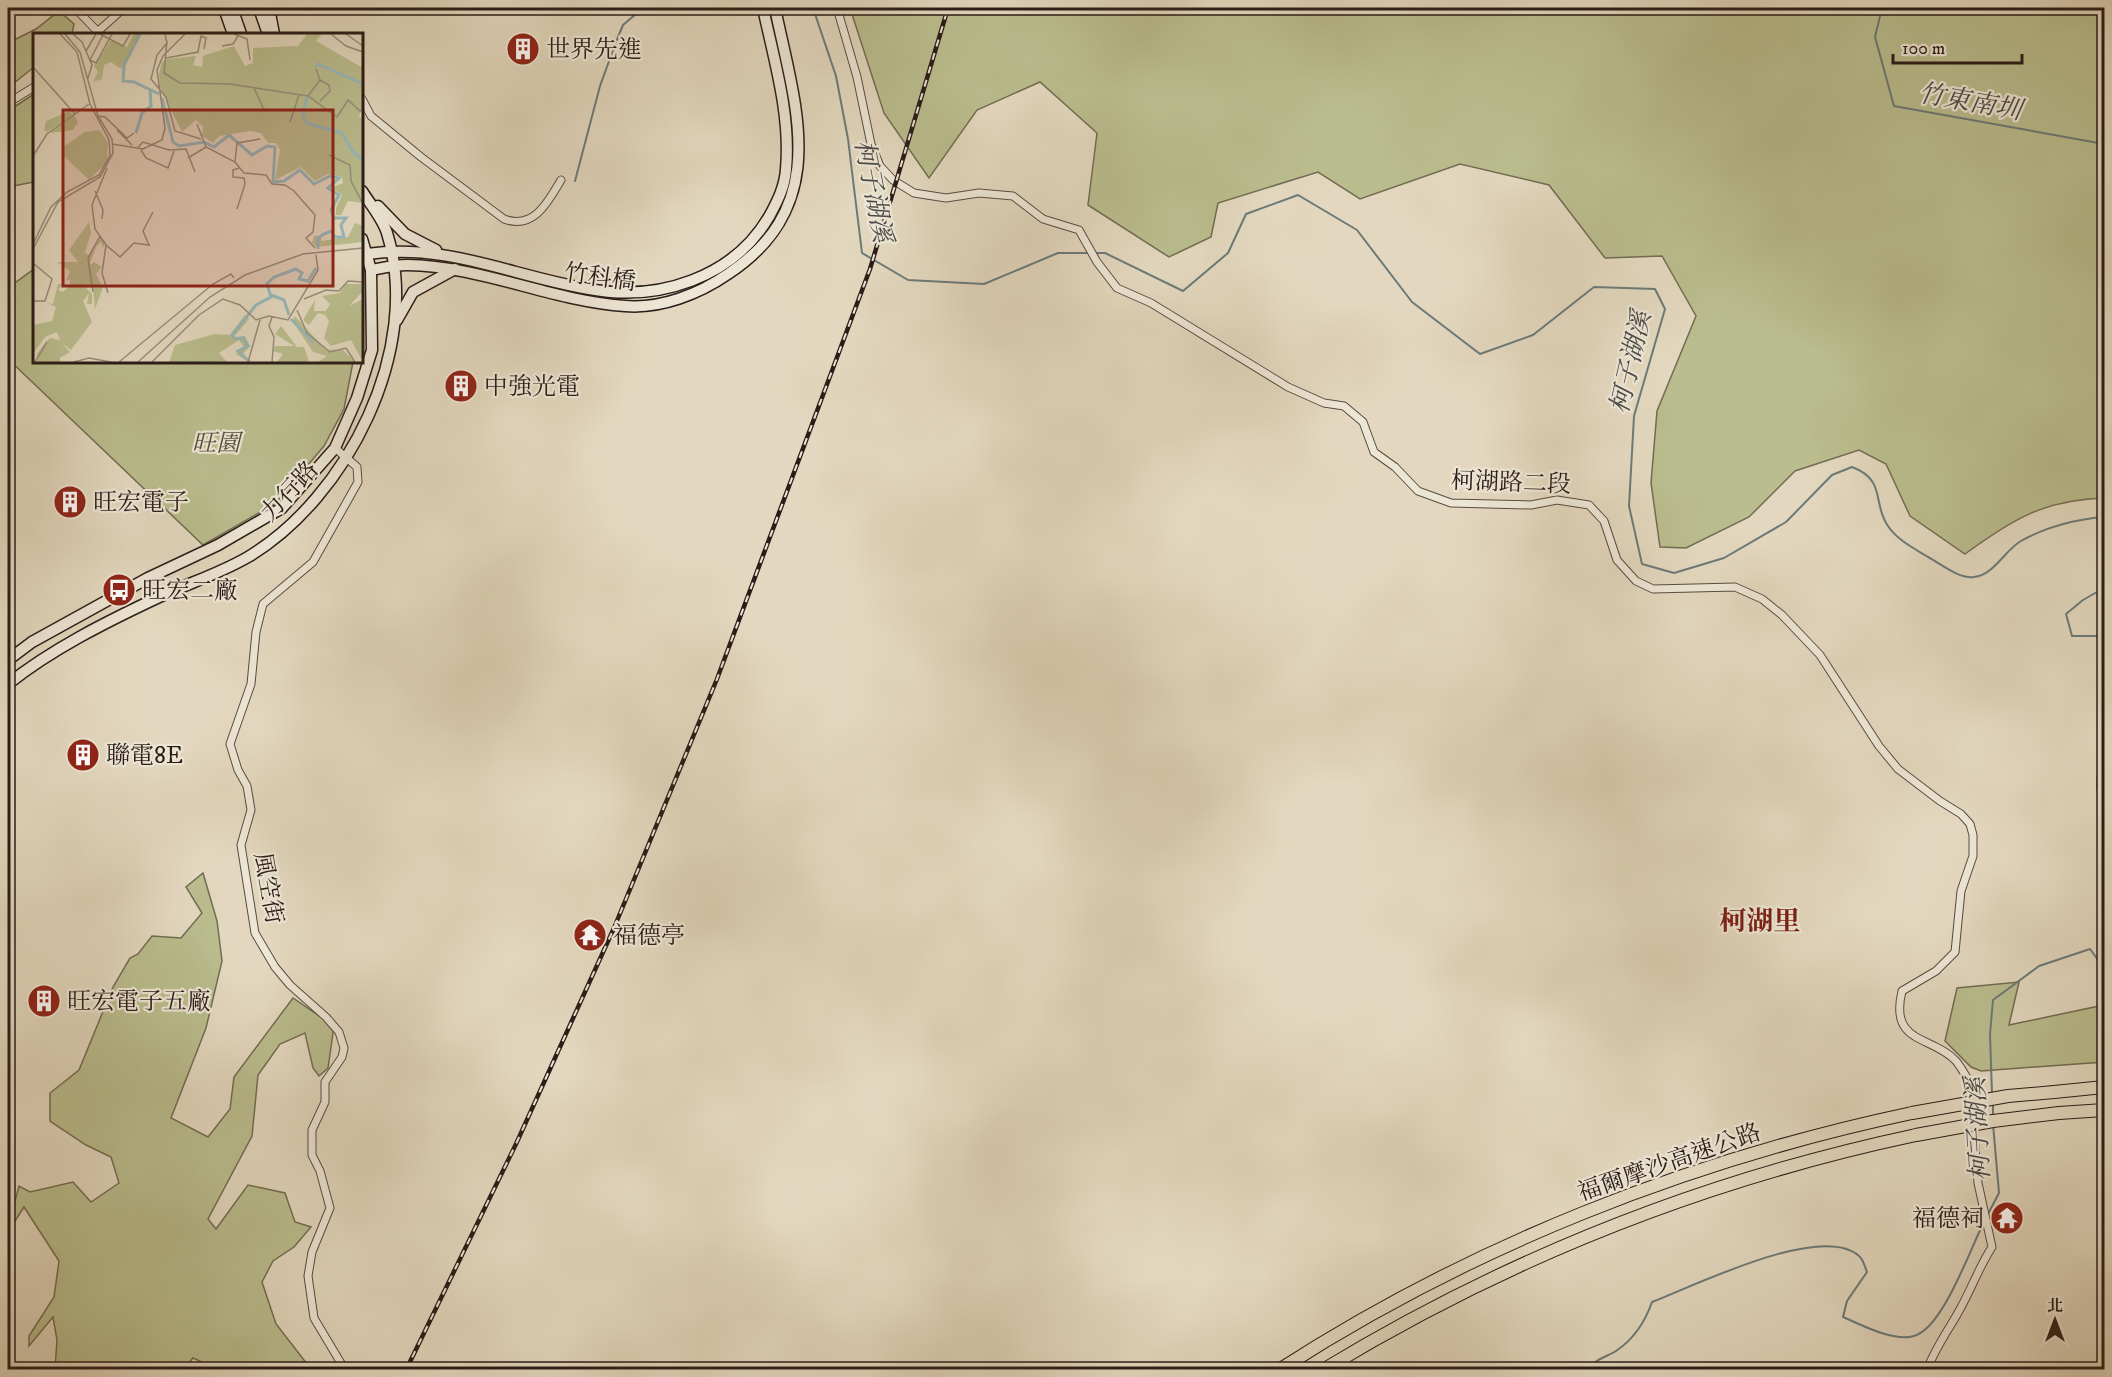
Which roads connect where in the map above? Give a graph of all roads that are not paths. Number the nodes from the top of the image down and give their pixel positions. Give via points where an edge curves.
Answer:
1 (75, 8) edge
2 (124, 8) edge
3 (224, 8) edge
4 (232, 8) edge
5 (259, 8) edge
6 (269, 8) edge
7 (763, 8) edge
8 (775, 8) edge
9 (837, 8) edge
10 (96, 33) edge
11 (233, 33) edge
12 (241, 33) edge
13 (268, 33) edge
14 (274, 33) edge
15 (33, 88) edge
16 (363, 101) edge
17 (8, 103) edge
18 (561, 180) dead end
19 (363, 189) edge
20 (363, 190) edge
21 (391, 251) junction
22 (364, 252) edge
23 (442, 253) junction
24 (393, 267) junction
25 (455, 269) junction
26 (371, 270) junction
27 (393, 334) junction
28 (335, 448) junction
29 (348, 456) junction
30 (8, 660) edge
31 (8, 684) edge
32 (1969, 1082) tunnel mouth
33 (2104, 1087) edge
34 (2104, 1110) edge
35 (1974, 1133) tunnel mouth
36 (345, 1370) edge
37 (1279, 1370) edge
38 (1323, 1370) edge
39 (1927, 1370) edge

1 - 10 street
2 - 10 street
3 - 11 street
4 - 12 street
5 - 13 street
6 - 14 street
7 - 23 street, 竹科橋 via 783,104 786,170 781,195 763,227 739,253 705,275 667,290 627,294 588,289
8 - 25 street, 竹科橋 via 795,102 798,175 790,204 772,235 748,261 712,285 668,302 627,306
9 - 32 street, 柯湖路二段 via 871,144 880,166 893,180 914,193 946,198 979,193 1013,196 1043,219 1079,230 1117,288 1151,303 1288,387 1324,403 1344,406 1363,423 1374,452 1418,491 1451,503 1532,505 1557,500 1589,505 1604,521 1617,560 1636,581 1653,589 1735,588 1762,599 1782,615 1820,655 1879,746 1899,769 1970,824 1973,855 1961,891 1955,952 1936,971 1902,991 1899,1002 1907,1031 1956,1060
15 - 17 street
16 - 18 street via 371,116 421,158 504,219 527,220 543,209
19 - 23 street via 405,234
20 - 21 street, 力行路 via 387,231
21 - 22 street
21 - 23 street
21 - 24 street, 力行路
22 - 26 street, 力行路
24 - 25 street, 竹科橋
24 - 26 street, 竹科橋
24 - 27 street, 力行路
25 - 27 street via 413,292 398,315
26 - 28 street, 力行路 via 372,350
27 - 29 street, 力行路 via 374,405
28 - 29 street
28 - 30 street, 力行路 via 282,508 32,642
29 - 31 street, 力行路 via 292,526 247,558 155,599 66,646
29 - 36 street, 風空街 via 357,467 358,482 314,562 263,604 251,684 230,744 247,786 251,810 241,845 255,933 290,985 339,1032 344,1048 325,1082 325,1102 312,1130 312,1155 330,1208 312,1252 308,1276 314,1318
33 - 37 highway, 福爾摩沙高速公路, bridge via 2008,1096 1912,1113 1738,1158 1670,1180 1546,1228 1422,1288
34 - 38 highway, 福爾摩沙高速公路, bridge via 1993,1121 1916,1135 1740,1179 1574,1240 1428,1308
35 - 39 street via 1979,1188 1992,1248

